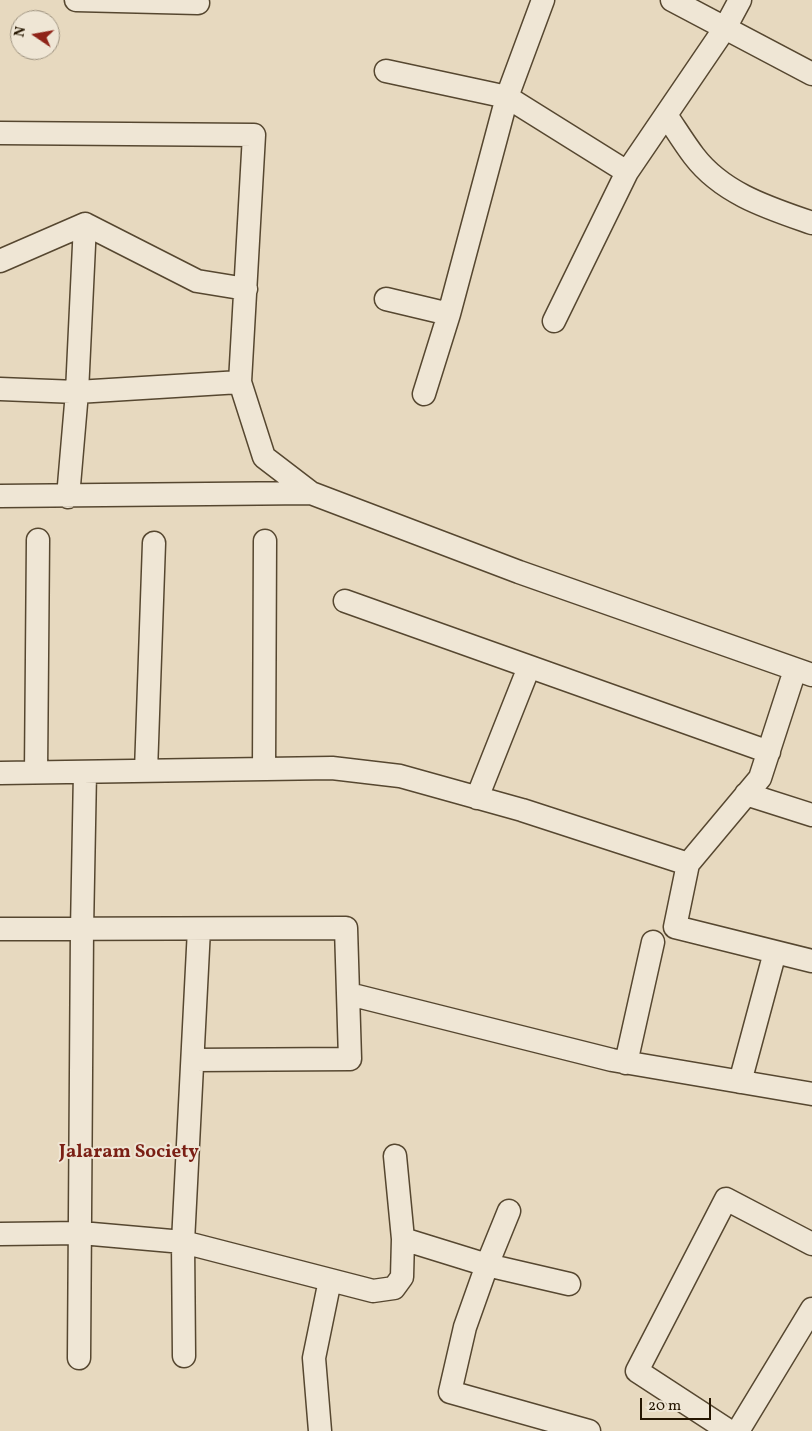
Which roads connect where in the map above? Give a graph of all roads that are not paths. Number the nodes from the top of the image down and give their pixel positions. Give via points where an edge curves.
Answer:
1 (76, 0) edge
2 (87, 0) edge
3 (542, 0) edge
4 (672, 0) edge
5 (740, 0) edge
6 (198, 3) dead end
7 (725, 28) junction
8 (386, 71) dead end
9 (812, 74) edge
10 (507, 97) junction
11 (666, 115) junction
12 (0, 132) edge
13 (627, 172) junction
14 (812, 223) edge
15 (85, 224) junction
16 (0, 261) edge
17 (246, 289) junction
18 (386, 299) dead end
19 (449, 314) junction
20 (554, 321) dead end
21 (240, 382) junction
22 (0, 388) edge
23 (77, 392) junction
24 (424, 394) dead end
25 (311, 493) junction
26 (0, 496) edge
27 (68, 497) junction
28 (38, 540) dead end
29 (265, 541) dead end
30 (154, 543) dead end
31 (345, 601) dead end
32 (529, 666) junction
33 (804, 673) edge
34 (769, 752) junction
35 (264, 769) junction
36 (146, 771) junction
37 (36, 772) junction
38 (86, 772) junction
39 (0, 773) edge
40 (746, 794) junction
41 (477, 798) junction
42 (812, 815) edge
43 (688, 864) junction
44 (0, 929) edge
45 (199, 929) junction
46 (82, 930) junction
47 (653, 942) dead end
48 (775, 952) junction
49 (812, 961) edge
50 (349, 994) junction
51 (193, 1060) junction
52 (626, 1063) junction
53 (740, 1082) junction
54 (812, 1094) edge
55 (395, 1156) dead end
56 (509, 1211) dead end
57 (81, 1233) junction
58 (0, 1234) edge
59 (404, 1240) junction
60 (183, 1242) junction
61 (812, 1244) edge
62 (486, 1264) junction
63 (330, 1280) junction
64 (569, 1284) dead end
65 (812, 1309) edge
66 (184, 1356) dead end
67 (79, 1358) dead end
68 (320, 1431) edge
69 (589, 1431) edge
70 (729, 1431) edge
71 (738, 1431) edge

1 - 2 street
2 - 6 street
3 - 10 street
4 - 7 street
5 - 7 street
7 - 9 street
7 - 11 street
8 - 10 street
10 - 13 street
10 - 19 street
11 - 13 street
11 - 14 street via 695,157 724,185 757,203
12 - 17 street via 254,135
13 - 20 street
15 - 16 street
15 - 17 street via 198,281
15 - 23 street
17 - 21 street
18 - 19 street
19 - 24 street
21 - 23 street
21 - 25 street via 264,457
22 - 23 street
23 - 27 street
25 - 27 street
25 - 33 street via 519,572
26 - 27 street
28 - 37 street
29 - 35 street
30 - 36 street
31 - 32 street
32 - 34 street
32 - 41 street
33 - 34 street
34 - 40 street via 760,778
35 - 36 street
35 - 41 street via 332,768 400,776
36 - 38 street
37 - 38 street
37 - 39 street
38 - 46 street
40 - 42 street
40 - 43 street
41 - 43 street
43 - 48 street via 675,927
44 - 46 street
45 - 46 street
45 - 50 street via 346,928
45 - 51 street
46 - 57 street
47 - 52 street
48 - 49 street
48 - 53 street
50 - 51 street via 350,1059
50 - 52 street
51 - 60 street
52 - 53 street
53 - 54 street
55 - 59 street
56 - 62 street
57 - 58 street
57 - 60 street
57 - 67 street
59 - 62 street
59 - 63 street via 402,1277 394,1288 373,1291
60 - 63 street
60 - 66 street
61 - 70 street via 726,1199 637,1371
62 - 64 street
62 - 69 street via 465,1326 450,1392
63 - 68 street via 314,1358
65 - 71 street

